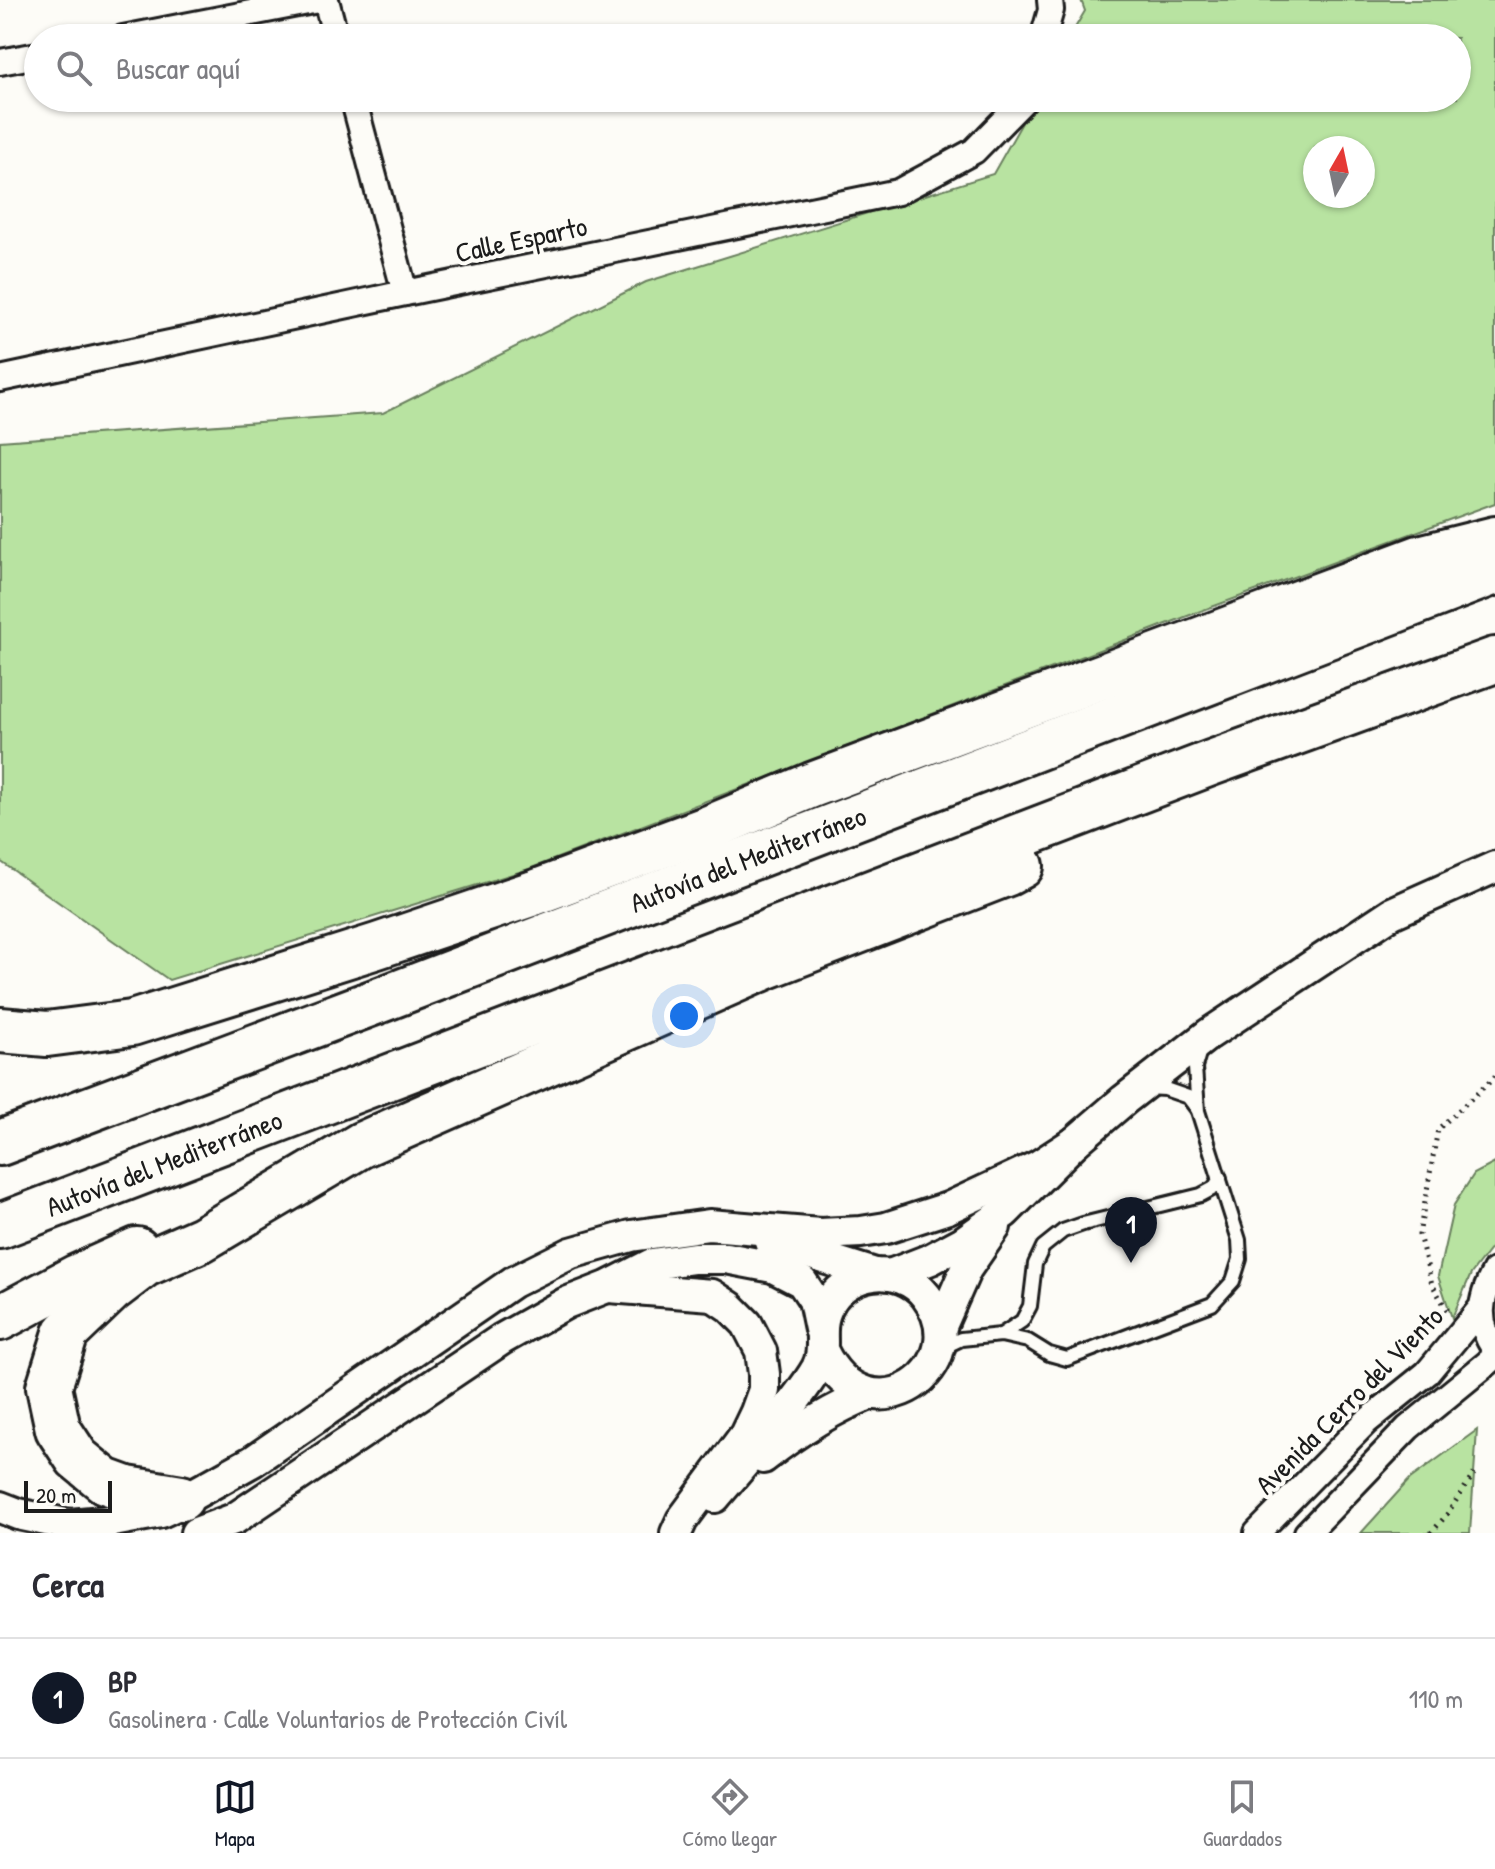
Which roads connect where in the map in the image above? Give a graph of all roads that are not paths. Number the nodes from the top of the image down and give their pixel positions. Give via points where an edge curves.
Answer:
1 (318, 0) edge
2 (326, 0) edge
3 (1050, 0) edge
4 (195, 24) edge
5 (332, 24) edge
6 (1047, 24) edge
7 (24, 58) edge
8 (0, 62) edge
9 (357, 112) edge
10 (1012, 112) edge
11 (405, 293) junction
12 (0, 379) edge
13 (1495, 539) edge
14 (1495, 572) edge
15 (1495, 660) edge
16 (1211, 763) junction
17 (1495, 867) edge
18 (0, 1008) edge
19 (132, 1023) junction
20 (0, 1030) edge
21 (1209, 1034) junction
22 (1139, 1089) junction
23 (1198, 1111) junction
24 (10, 1140) edge
25 (1075, 1142) junction
26 (361, 1145) junction
27 (1220, 1178) junction
28 (1005, 1212) junction
29 (19, 1219) edge
30 (739, 1229) junction
31 (1495, 1271) edge
32 (882, 1274) junction
33 (607, 1287) junction
34 (1481, 1308) junction
35 (0, 1318) edge
36 (1001, 1335) junction
37 (940, 1337) junction
38 (821, 1341) junction
39 (1495, 1350) edge
40 (1495, 1357) edge
41 (870, 1394) junction
42 (715, 1497) junction
43 (0, 1507) edge
44 (189, 1516) edge
45 (677, 1533) edge
46 (1257, 1533) edge
47 (1307, 1533) edge

1 - 4 street
2 - 5 street
3 - 6 street
7 - 8 street
9 - 11 street
10 - 11 street, Calle Esparto via 974,151 898,192
11 - 12 street, Calle Esparto
13 - 19 highway via 1419,558 522,897
14 - 24 highway, Autovía del Mediterráneo
15 - 16 highway, Autovía del Mediterráneo
16 - 26 highway via 1008,873 765,967
16 - 29 highway, Autovía del Mediterráneo
17 - 21 street via 1392,913
18 - 19 highway
19 - 20 highway via 47,1034
21 - 22 street
21 - 23 lane via 1195,1067
22 - 23 lane via 1158,1088 1188,1097
22 - 25 street
23 - 27 lane
25 - 28 street
25 - 30 street via 982,1193 886,1228 820,1234
26 - 35 highway
26 - 44 highway via 202,1239 145,1264 66,1333 49,1387 58,1429 77,1458 105,1481
27 - 36 lane via 1201,1195 1063,1231 1043,1247 1035,1264 1030,1306 1022,1321
27 - 36 lane via 1240,1259 1233,1281 1212,1304 1067,1359
28 - 32 street via 931,1259
28 - 37 street via 966,1269
30 - 32 street
30 - 44 street via 709,1225 631,1236 571,1253 513,1282 253,1461 192,1495
31 - 34 street, Avenida Cerro del Viento
32 - 37 street via 921,1290 934,1306
32 - 38 street via 862,1277 833,1297 824,1312
33 - 38 street via 652,1264 694,1258 773,1267 802,1282 814,1300
33 - 44 street via 502,1339 234,1519
33 - 45 street via 712,1295 747,1324 761,1351 764,1390 756,1412
34 - 39 street
34 - 46 street, Avenida Cerro del Viento via 1427,1373 1366,1422
36 - 37 lane
37 - 41 street via 933,1365 921,1379 889,1394
38 - 41 street via 840,1380
38 - 42 street via 818,1367 802,1391
40 - 47 street via 1408,1428
41 - 42 street via 810,1424
42 - 45 street
43 - 44 street via 70,1525 174,1506

